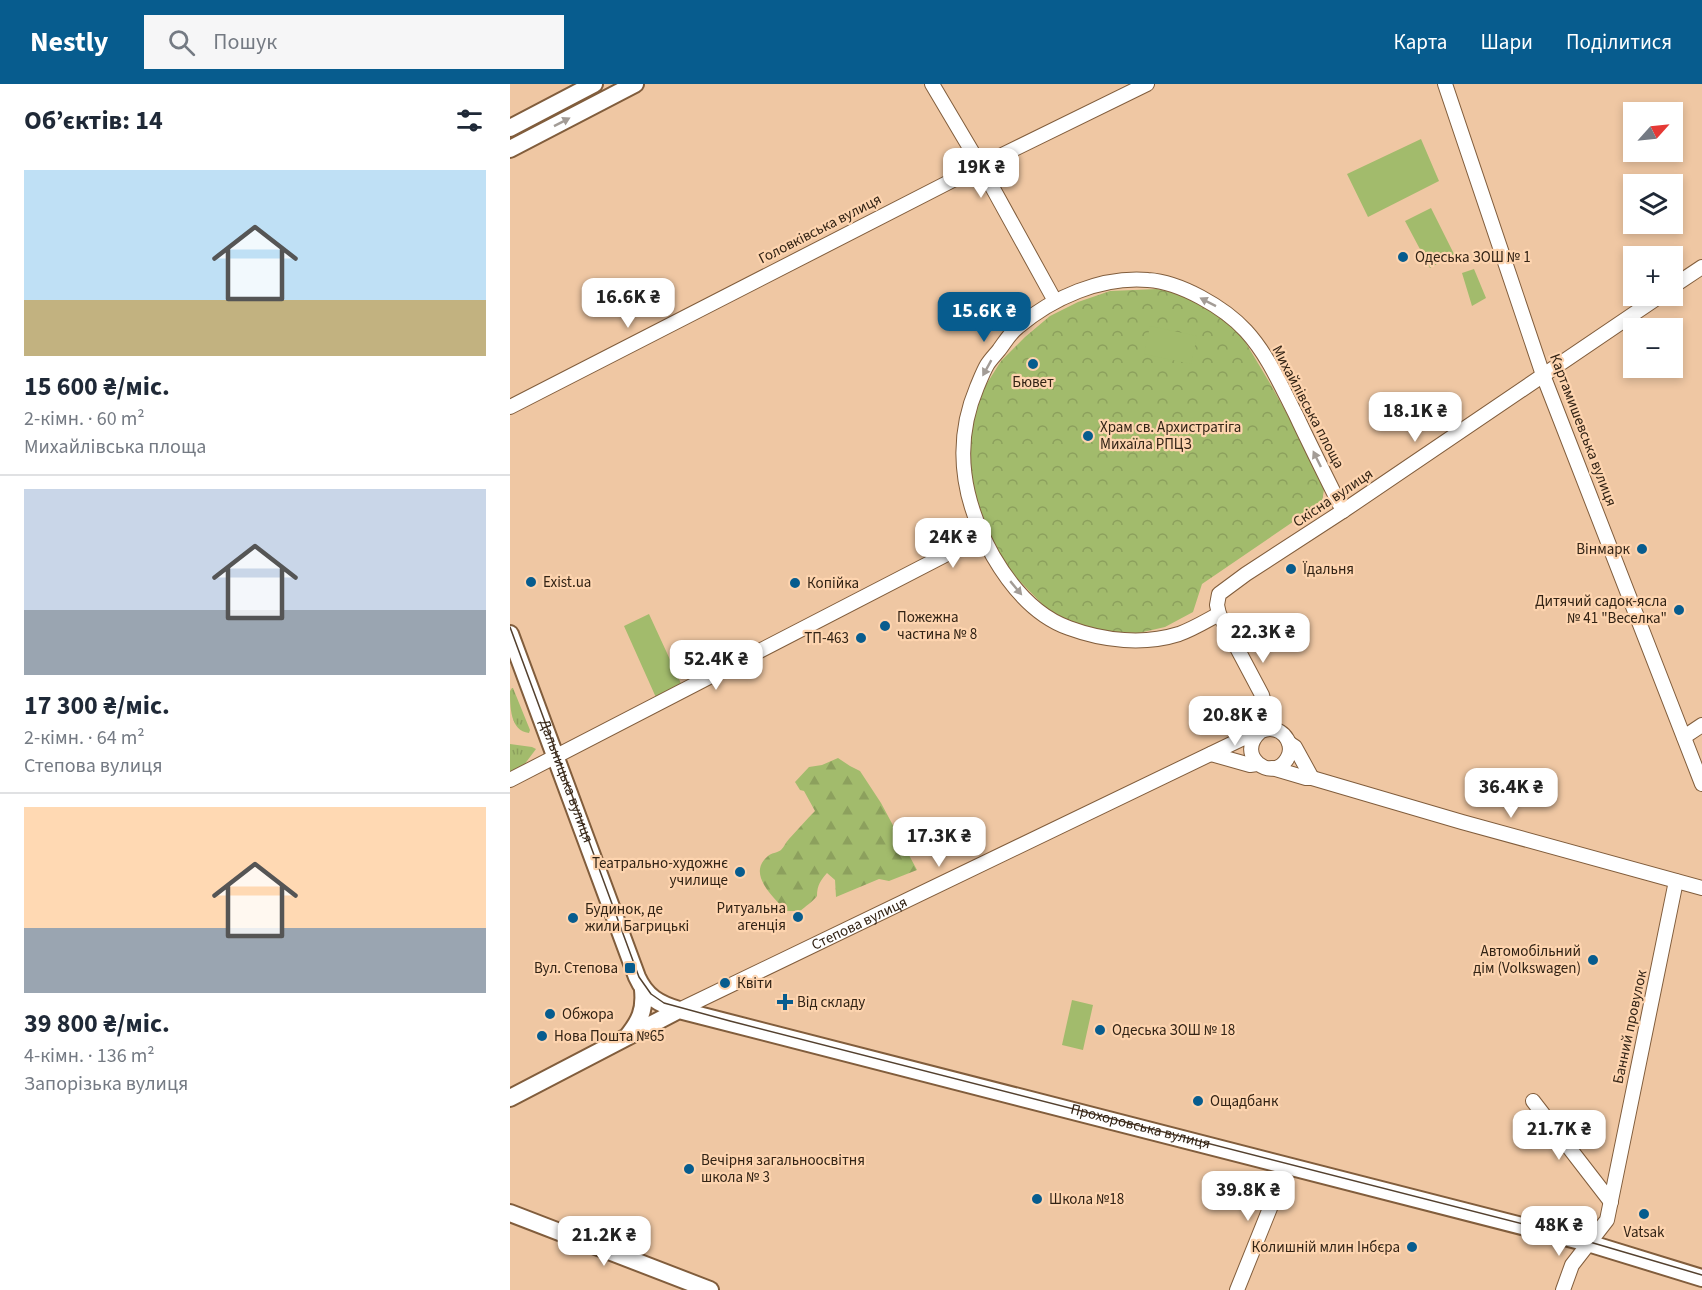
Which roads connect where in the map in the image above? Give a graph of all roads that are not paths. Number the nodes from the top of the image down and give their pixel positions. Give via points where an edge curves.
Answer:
1 (594, 84) edge
2 (635, 84) edge
3 (932, 84) edge
4 (1147, 84) edge
5 (1446, 84) edge
6 (510, 128) edge
7 (510, 149) edge
8 (980, 165) junction
9 (1702, 267) edge
10 (1683, 280) edge
11 (1055, 301) junction
12 (1645, 306) edge
13 (1543, 375) junction
14 (510, 407) edge
15 (1343, 511) junction
16 (982, 536) junction
17 (1219, 614) junction
18 (510, 634) edge
19 (1702, 725) edge
20 (1265, 731) junction
21 (1684, 737) junction
22 (1289, 742) junction
23 (1211, 754) junction
24 (555, 757) junction
25 (1257, 764) junction
26 (1272, 768) junction
27 (1312, 778) junction
28 (510, 780) edge
29 (1702, 784) edge
30 (1676, 881) junction
31 (1702, 888) edge
32 (643, 990) junction
33 (679, 1010) junction
34 (627, 1037) junction
35 (510, 1098) edge
36 (1533, 1101) dead end
37 (1287, 1166) junction
38 (1611, 1202) junction
39 (510, 1213) edge
40 (1588, 1243) junction
41 (1702, 1278) edge
42 (710, 1290) edge
43 (1237, 1290) edge
44 (1563, 1290) edge

1 - 6 main road
7 -> 2 main road
3 - 8 street
4 - 8 street, Головківська вулиця
5 - 13 street, Картамишевська вулиця
8 - 11 street
8 - 14 street, Головківська вулиця
9 - 10 street
15 -> 11 street, Михайлівська площа via 1270,364 1246,330 1217,306 1182,288 1149,280 1116,281
11 -> 16 street, Михайлівська площа via 1016,328 987,365 973,396 963,459 966,489
12 - 13 street, Cкісна вулиця
13 - 15 street, Cкісна вулиця
13 - 21 street, Картамишевська вулиця
15 - 17 street, Cкісна вулиця via 1219,594
16 -> 17 street, Михайлівська площа via 1003,573 1038,612 1089,635 1157,638 1180,634
16 - 24 street
17 - 20 street via 1262,696
18 - 24 main road, Дальницька вулиця
19 - 21 street
20 - 22 street via 1281,733
20 - 23 street, Степова вулиця
20 - 25 street via 1256,736 1251,746
21 - 29 street, Картамишевська вулиця
22 - 26 street via 1288,758 1281,766
22 - 27 street
23 - 25 street
23 - 33 street, Степова вулиця
24 - 28 street
24 - 32 main road, Дальницька вулиця
25 - 26 street
26 - 27 street
27 - 30 street
30 - 31 street
30 - 38 street, Банний провулок
32 - 33 main road via 656,1001
32 - 34 main road via 642,1014
33 - 34 main road, Степова вулиця
33 - 37 main road, Прохоровська вулиця
34 - 35 main road, Степова вулиця
36 - 38 street
37 - 40 main road, Прохоровська вулиця
37 - 43 street
38 - 40 street, Банний провулок via 1607,1220
39 - 42 main road
40 - 41 main road, Прохоровська вулиця
40 - 44 street, Банний провулок via 1572,1265

